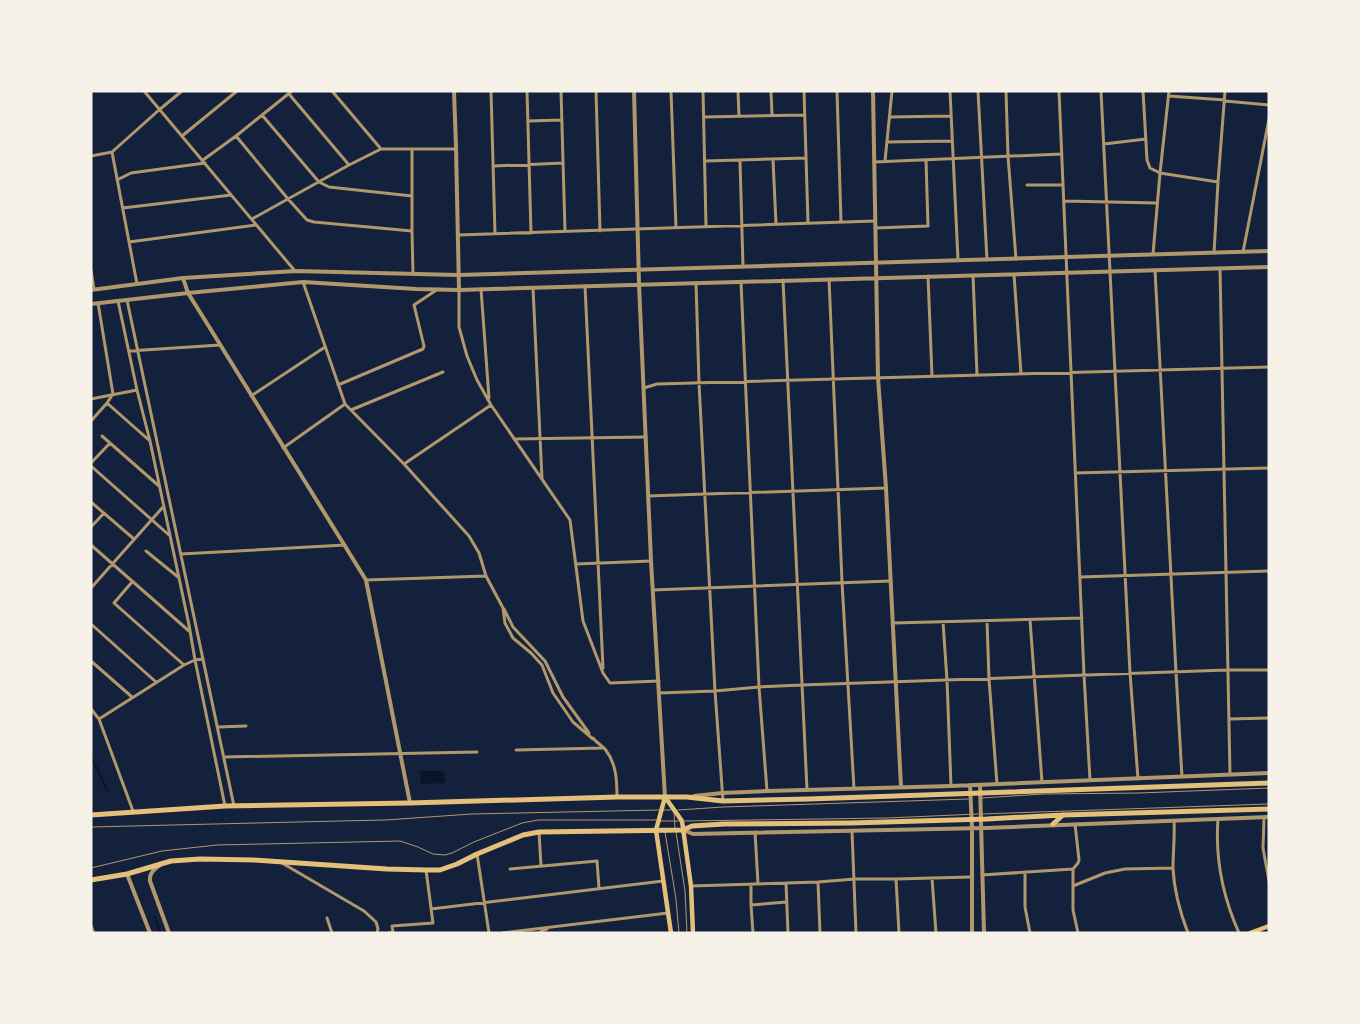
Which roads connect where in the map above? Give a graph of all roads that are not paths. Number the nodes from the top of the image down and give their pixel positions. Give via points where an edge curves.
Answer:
1 (144, 91) edge
2 (182, 91) edge
3 (237, 91) edge
4 (332, 91) edge
5 (454, 91) edge
6 (491, 91) edge
7 (527, 91) edge
8 (560, 91) edge
9 (596, 91) edge
10 (634, 91) edge
11 (671, 91) edge
12 (703, 91) edge
13 (738, 91) edge
14 (771, 91) edge
15 (804, 91) edge
16 (837, 91) edge
17 (873, 91) edge
18 (892, 91) edge
19 (950, 91) edge
20 (978, 91) edge
21 (1006, 91) edge
22 (1060, 91) edge
23 (1101, 91) edge
24 (1143, 91) edge
25 (1226, 91) edge
26 (290, 93) edge
27 (1169, 94) edge
28 (1225, 101) junction
29 (1269, 105) edge
30 (159, 110) junction
31 (805, 114) junction
32 (262, 115) junction
33 (772, 115) junction
34 (739, 116) junction
35 (951, 116) junction
36 (704, 117) junction
37 (890, 117) junction
38 (1269, 119) edge
39 (561, 120) junction
40 (528, 121) junction
41 (182, 136) junction
42 (236, 136) junction
43 (1146, 139) junction
44 (952, 141) junction
45 (887, 142) junction
46 (1104, 144) junction
47 (381, 148) junction
48 (412, 149) junction
49 (456, 149) junction
50 (112, 152) junction
51 (1062, 154) junction
52 (91, 156) edge
53 (1008, 156) junction
54 (981, 157) junction
55 (806, 158) junction
56 (953, 159) junction
57 (773, 160) junction
58 (926, 160) junction
59 (705, 161) junction
60 (740, 161) junction
61 (885, 161) junction
62 (204, 162) junction
63 (874, 162) junction
64 (563, 163) junction
65 (349, 165) junction
66 (529, 165) junction
67 (494, 166) junction
68 (1160, 173) junction
69 (117, 180) junction
70 (319, 182) junction
71 (1218, 182) junction
72 (1027, 185) dead end
73 (1063, 185) junction
74 (232, 195) junction
75 (412, 196) junction
76 (288, 199) junction
77 (1064, 201) junction
78 (1107, 202) junction
79 (1157, 203) junction
80 (123, 208) junction
81 (252, 219) junction
82 (875, 221) junction
83 (841, 222) junction
84 (808, 223) junction
85 (776, 224) junction
86 (257, 225) junction
87 (706, 226) junction
88 (742, 226) junction
89 (676, 228) junction
90 (875, 228) junction
91 (638, 230) junction
92 (412, 231) junction
93 (565, 231) junction
94 (600, 231) junction
95 (531, 233) junction
96 (495, 234) junction
97 (458, 235) junction
98 (129, 242) junction
99 (1269, 251) edge
100 (1243, 252) junction
101 (1214, 253) junction
102 (1153, 254) junction
103 (1110, 256) junction
104 (1066, 257) junction
105 (1016, 259) junction
106 (958, 260) junction
107 (987, 260) junction
108 (876, 263) junction
109 (744, 267) junction
110 (1269, 267) edge
111 (1220, 268) junction
112 (91, 270) edge
113 (639, 270) junction
114 (1156, 270) junction
115 (296, 271) junction
116 (1111, 271) junction
117 (1067, 273) junction
118 (413, 274) junction
119 (1014, 274) junction
120 (973, 275) junction
121 (458, 276) junction
122 (928, 276) junction
123 (184, 278) junction
124 (876, 278) junction
125 (829, 279) junction
126 (783, 280) junction
127 (303, 282) junction
128 (741, 282) junction
129 (696, 283) junction
130 (137, 284) junction
131 (639, 284) junction
132 (585, 286) junction
133 (533, 288) junction
134 (93, 289) edge
135 (438, 289) junction
136 (481, 289) junction
137 (459, 290) junction
138 (188, 293) junction
139 (128, 300) junction
140 (118, 301) junction
141 (98, 303) junction
142 (91, 304) edge
143 (220, 345) junction
144 (325, 347) junction
145 (138, 350) junction
146 (129, 351) junction
147 (1269, 367) edge
148 (1221, 368) junction
149 (1160, 370) junction
150 (1114, 371) junction
151 (443, 372) dead end
152 (1070, 372) junction
153 (1021, 374) junction
154 (977, 375) junction
155 (932, 376) junction
156 (878, 378) junction
157 (833, 379) junction
158 (787, 380) junction
159 (745, 382) junction
160 (699, 383) junction
161 (338, 385) junction
162 (644, 388) junction
163 (137, 390) junction
164 (113, 394) junction
165 (251, 396) junction
166 (91, 399) edge
167 (107, 403) junction
168 (490, 403) junction
169 (345, 404) junction
170 (351, 410) junction
171 (91, 421) edge
172 (102, 436) dead end
173 (646, 436) junction
174 (592, 438) junction
175 (514, 439) junction
176 (540, 439) junction
177 (150, 441) junction
178 (110, 443) junction
179 (283, 448) junction
180 (404, 464) junction
181 (91, 465) edge
182 (1269, 468) edge
183 (1224, 469) junction
184 (1166, 471) junction
185 (1120, 472) junction
186 (1076, 473) junction
187 (542, 481) junction
188 (159, 486) junction
189 (886, 488) junction
190 (838, 490) junction
191 (793, 491) junction
192 (751, 492) junction
193 (705, 494) junction
194 (648, 496) junction
195 (91, 502) edge
196 (164, 507) junction
197 (104, 513) junction
198 (151, 520) junction
199 (91, 527) edge
200 (170, 536) junction
201 (134, 539) junction
202 (345, 545) junction
203 (91, 546) edge
204 (146, 551) dead end
205 (181, 554) junction
206 (652, 561) junction
207 (599, 563) junction
208 (112, 564) junction
209 (576, 564) junction
210 (1269, 571) edge
211 (1226, 573) junction
212 (1171, 574) junction
213 (486, 576) junction
214 (1125, 576) junction
215 (178, 577) junction
216 (1080, 577) junction
217 (366, 580) junction
218 (890, 580) junction
219 (132, 582) junction
220 (842, 582) junction
221 (797, 584) junction
222 (755, 586) junction
223 (710, 587) junction
224 (91, 588) edge
225 (653, 590) junction
226 (503, 608) junction
227 (1082, 618) junction
228 (1030, 620) junction
229 (988, 621) junction
230 (943, 622) junction
231 (892, 623) junction
232 (196, 624) junction
233 (189, 625) junction
234 (92, 626) edge
235 (190, 631) junction
236 (203, 659) junction
237 (195, 660) junction
238 (91, 661) edge
239 (184, 664) junction
240 (1227, 670) junction
241 (1269, 670) edge
242 (603, 672) junction
243 (1176, 672) junction
244 (1130, 673) junction
245 (1084, 675) junction
246 (1034, 677) junction
247 (989, 679) junction
248 (948, 680) junction
249 (659, 681) junction
250 (156, 682) junction
251 (896, 683) junction
252 (802, 685) junction
253 (847, 685) junction
254 (759, 687) junction
255 (715, 691) junction
256 (659, 693) junction
257 (132, 697) junction
258 (91, 709) edge
259 (1269, 718) edge
260 (98, 719) junction
261 (1229, 719) junction
262 (246, 726) dead end
263 (218, 727) junction
264 (593, 739) junction
265 (604, 748) junction
266 (516, 750) dead end
267 (477, 752) dead end
268 (401, 753) junction
269 (224, 758) junction
270 (1269, 773) edge
271 (1230, 774) junction
272 (1182, 777) junction
273 (1138, 779) junction
274 (1090, 780) junction
275 (1042, 782) junction
276 (1022, 783) junction
277 (1269, 783) edge
278 (997, 784) junction
279 (970, 785) junction
280 (980, 785) junction
281 (951, 786) junction
282 (901, 787) junction
283 (854, 788) junction
284 (1269, 788) edge
285 (807, 790) junction
286 (767, 791) junction
287 (1022, 791) junction
288 (722, 793) junction
289 (971, 796) junction
290 (981, 796) junction
291 (617, 797) junction
292 (665, 797) junction
293 (687, 797) junction
294 (854, 798) junction
295 (410, 803) junction
296 (723, 804) junction
297 (1269, 804) edge
298 (225, 806) junction
299 (234, 806) junction
300 (662, 810) junction
301 (674, 810) junction
302 (1269, 810) edge
303 (134, 812) junction
304 (91, 813) edge
305 (1063, 815) junction
306 (971, 817) junction
307 (981, 817) junction
308 (1266, 817) edge
309 (1218, 818) junction
310 (659, 821) junction
311 (674, 821) junction
312 (682, 821) junction
313 (1174, 821) junction
314 (887, 822) junction
315 (1053, 824) junction
316 (1075, 824) junction
317 (91, 827) edge
318 (972, 828) junction
319 (981, 828) junction
320 (888, 829) junction
321 (656, 830) junction
322 (665, 830) junction
323 (676, 830) junction
324 (683, 830) junction
325 (852, 831) junction
326 (538, 832) junction
327 (755, 832) junction
328 (477, 854) junction
329 (279, 861) junction
330 (162, 864) junction
331 (540, 866) junction
332 (91, 868) edge
333 (1173, 868) junction
334 (510, 869) dead end
335 (1073, 869) junction
336 (426, 870) junction
337 (1025, 872) junction
338 (1268, 873) edge
339 (127, 874) junction
340 (982, 875) junction
341 (971, 877) junction
342 (932, 878) junction
343 (854, 879) junction
344 (896, 879) junction
345 (91, 880) edge
346 (663, 881) junction
347 (1269, 881) edge
348 (818, 882) junction
349 (786, 883) junction
350 (751, 884) junction
351 (758, 884) junction
352 (691, 886) junction
353 (1073, 886) junction
354 (599, 888) junction
355 (787, 902) junction
356 (484, 903) junction
357 (751, 905) junction
358 (431, 909) junction
359 (668, 913) junction
360 (327, 918) dead end
361 (91, 926) edge
362 (1269, 926) edge
363 (551, 928) junction
364 (393, 932) edge
365 (94, 933) edge
366 (150, 933) edge
367 (169, 933) edge
368 (332, 933) edge
369 (376, 933) edge
370 (388, 933) edge
371 (489, 933) edge
372 (502, 933) edge
373 (538, 933) edge
374 (671, 933) edge
375 (679, 933) edge
376 (687, 933) edge
377 (693, 933) edge
378 (753, 933) edge
379 (788, 933) edge
380 (820, 933) edge
381 (856, 933) edge
382 (899, 933) edge
383 (936, 933) edge
384 (972, 933) edge
385 (984, 933) edge
386 (1030, 933) edge
387 (1078, 933) edge
388 (1188, 933) edge
389 (1239, 933) edge
390 (1250, 933) edge

1 - 30 street
2 - 30 street
3 - 41 street
4 - 47 street
5 - 49 street
6 - 67 street
7 - 40 street
8 - 39 street
9 - 94 street
10 - 91 street
11 - 89 street
12 - 36 street
13 - 34 street
14 - 33 street
15 - 31 street
16 - 83 street
17 - 63 street
18 - 37 street
19 - 35 street
20 - 54 street
21 - 53 street
22 - 51 street
23 - 46 street
24 - 43 street
25 - 28 street
26 - 32 street
26 - 65 street
27 - 28 street
27 - 68 street
28 - 29 street
28 - 71 street
30 - 41 street
30 - 50 street
31 - 33 street
31 - 55 street
32 - 42 street
32 - 70 street
33 - 34 street
34 - 36 street
35 - 37 street
35 - 44 street
36 - 59 street
37 - 45 street
38 - 100 street
39 - 40 street
39 - 64 street
40 - 66 street
41 - 62 street
42 - 62 street
42 - 76 street
43 - 46 street
43 - 68 street via 1147,164
44 - 45 street
44 - 56 street
45 - 61 street
46 - 78 street
47 - 48 street
47 - 65 street
48 - 49 street
48 - 75 street
49 - 97 street
50 - 52 street
50 - 69 street
51 - 53 street
51 - 73 street
53 - 54 street
53 - 105 street
54 - 56 street
54 - 107 street
55 - 57 street
55 - 84 street
56 - 58 street
56 - 106 street
57 - 60 street
57 - 85 street
58 - 61 street
58 - 90 street via 928,226
59 - 60 street
59 - 87 street
60 - 88 street
61 - 63 street
62 - 69 street via 131,174
62 - 74 street
63 - 82 street
64 - 66 street
64 - 93 street
65 - 70 street
66 - 67 street
66 - 95 street
67 - 96 street
68 - 71 street
68 - 79 street
69 - 80 street
70 - 75 street via 329,187
70 - 76 street
71 - 101 street
72 - 73 street
73 - 77 street
74 - 80 street
74 - 81 street
75 - 92 street
76 - 81 street
76 - 92 street via 307,220 314,222
77 - 78 street
77 - 104 street
78 - 79 street
78 - 103 street
79 - 102 street
80 - 98 street
81 - 86 street
82 - 83 street
82 - 90 street
83 - 84 street
84 - 85 street
85 - 88 street
86 - 98 street
86 - 115 street
87 - 88 street
87 - 89 street
88 - 109 street
89 - 91 street
90 - 108 street
91 - 94 street
91 - 113 street
92 - 118 street
93 - 94 street
93 - 95 street
95 - 96 street
96 - 97 street
97 - 121 street
98 - 130 street
99 - 100 street
100 - 101 street
101 - 102 street
102 - 103 street
103 - 104 street
103 - 116 street
104 - 105 street
104 - 117 street
105 - 107 street
106 - 107 street
106 - 108 street
108 - 109 street
108 - 124 street
109 - 113 street
110 - 111 street
111 - 114 street
111 - 148 street
112 - 134 street
113 - 121 street
113 - 131 street
114 - 116 street
114 - 149 street
115 - 118 street
115 - 123 street
116 - 117 street
116 - 150 street
117 - 119 street
117 - 152 street
118 - 121 street
119 - 120 street
119 - 153 street
120 - 122 street
120 - 154 street
121 - 137 street
122 - 124 street
122 - 155 street
123 - 130 street
123 - 138 street
124 - 125 street
124 - 156 street
125 - 126 street
125 - 157 street
126 - 128 street
126 - 158 street
127 - 135 street
127 - 138 street
127 - 144 street
128 - 129 street
128 - 159 street
129 - 131 street
129 - 160 street
130 - 134 street
131 - 132 street
131 - 162 street
132 - 133 street
132 - 174 street
133 - 136 street
133 - 176 street
135 - 137 street
135 - 161 street via 414,305 423,349
136 - 137 street
136 - 168 street
137 - 168 street via 459,327 464,346
138 - 139 street
138 - 143 street
139 - 140 street
139 - 145 street
140 - 141 street
140 - 146 street
141 - 142 street
141 - 164 street
143 - 145 street
143 - 165 street
144 - 161 street
144 - 165 street
145 - 146 street
145 - 205 street
146 - 163 street
147 - 148 street
148 - 149 street
148 - 183 street
149 - 150 street
149 - 184 street
150 - 152 street
150 - 185 street
151 - 170 street
152 - 153 street
152 - 186 street
153 - 154 street
154 - 155 street
155 - 156 street
156 - 157 street
156 - 189 street
157 - 158 street
157 - 190 street
158 - 159 street
158 - 191 street
159 - 160 street
159 - 192 street
160 - 162 street via 657,384
160 - 193 street
161 - 169 street
162 - 173 street
163 - 164 street
163 - 177 street
164 - 166 street
164 - 167 street
165 - 179 street
167 - 171 street
167 - 177 street
168 - 175 street
168 - 180 street
169 - 170 street
169 - 179 street
170 - 180 street
172 - 178 street
173 - 174 street
173 - 194 street
174 - 176 street
174 - 207 street
175 - 176 street
175 - 187 street
176 - 187 street
177 - 188 street
178 - 181 street
178 - 188 street
179 - 202 street
180 - 213 street via 469,536 479,553
181 - 198 street
182 - 183 street
183 - 184 street
183 - 211 street
184 - 185 street
184 - 212 street
185 - 186 street
185 - 214 street
186 - 216 street
187 - 209 street via 570,520
188 - 196 street
189 - 190 street
189 - 218 street
190 - 191 street
190 - 220 street
191 - 192 street
191 - 221 street
192 - 193 street
192 - 222 street
193 - 194 street
193 - 223 street
194 - 206 street
195 - 197 street
196 - 198 street
196 - 200 street
197 - 199 street
197 - 201 street
198 - 200 street
198 - 201 street
200 - 215 street
201 - 208 street
202 - 205 street
202 - 217 street
203 - 208 street
204 - 215 street
205 - 232 street
206 - 207 street
206 - 225 street
207 - 209 street
207 - 242 street
208 - 219 street
208 - 224 street
209 - 242 street via 583,621
210 - 211 street
211 - 212 street
211 - 240 street
212 - 214 street
212 - 243 street
213 - 217 street
213 - 226 street
214 - 216 street
214 - 244 street
215 - 233 street
216 - 227 street
217 - 268 street
218 - 220 street
218 - 231 street
219 - 235 street
219 - 239 street via 114,603
220 - 221 street
220 - 253 street
221 - 222 street
221 - 252 street
222 - 223 street
222 - 254 street
223 - 225 street
223 - 255 street
225 - 249 street
226 - 264 street via 513,626 545,661 563,697
226 - 264 street via 504,623 513,638 542,665 553,693 573,722
227 - 228 street
227 - 245 street
228 - 229 street
228 - 246 street
229 - 230 street
229 - 247 street
230 - 231 street
230 - 248 street
231 - 251 street
232 - 233 street
232 - 236 street
233 - 235 street
234 - 250 street
235 - 237 street
236 - 237 street
236 - 263 street
237 - 239 street
237 - 298 street
238 - 257 street
239 - 250 street
240 - 241 street
240 - 243 street
240 - 261 street
242 - 249 street via 610,683
243 - 244 street
243 - 272 street
244 - 245 street
244 - 273 street
245 - 246 street
245 - 274 street
246 - 247 street
246 - 275 street
247 - 248 street
247 - 278 street
248 - 251 street
248 - 281 street
249 - 256 street
250 - 257 street
251 - 253 street
251 - 282 street
252 - 253 street
252 - 254 street
252 - 285 street
253 - 283 street
254 - 255 street
254 - 286 street
255 - 256 street
255 - 288 street
256 - 292 street
257 - 260 street
258 - 260 street
259 - 261 street
260 - 303 street
261 - 271 street
262 - 263 street
263 - 269 street
264 - 265 street
265 - 266 street
265 - 291 street via 613,762
267 - 268 street
268 - 269 street
268 - 295 street
269 - 299 street
270 - 271 street
271 - 272 street
272 - 273 street
273 - 274 street
274 - 275 street
275 - 276 street
276 - 278 street
276 - 287 street
277 - 287 highway
278 - 280 street
279 - 280 street
279 - 281 street
279 - 289 street
280 - 290 street
281 - 282 street
282 - 283 street
283 - 285 street
283 - 294 street
284 - 290 lane
285 - 286 street
286 - 288 street
287 - 290 highway
288 - 293 street
288 - 296 street
289 - 290 highway
289 - 294 highway
289 - 296 lane
289 - 306 street
290 - 307 street
291 - 292 highway
291 - 295 highway
292 - 293 highway
292 - 300 main road
292 - 301 main road
293 - 296 highway
294 - 296 highway
295 - 299 highway
296 - 301 lane
297 - 307 lane
298 - 299 highway
298 - 303 highway
300 - 301 lane
300 - 310 main road
300 - 317 lane
301 - 311 lane
301 - 312 main road
302 - 305 highway
303 - 304 highway
305 - 307 highway
305 - 315 highway
306 - 307 highway
306 - 312 lane
306 - 314 highway
306 - 318 street
307 - 319 street
308 - 309 street
308 - 338 street via 1264,848
309 - 313 street
309 - 389 street via 1221,878
310 - 311 lane
310 - 321 main road
310 - 322 lane
310 - 332 lane via 538,820 522,823 444,854 434,854 400,841 217,845 162,851
311 - 312 lane
311 - 323 lane
312 - 324 main road
313 - 316 street
313 - 333 street
314 - 320 street
314 - 324 highway via 724,824 692,826
315 - 316 street
315 - 319 street
316 - 335 street via 1079,860
318 - 319 street
318 - 320 street
318 - 341 street
319 - 340 street
320 - 325 street
321 - 322 highway
321 - 326 highway
321 - 346 main road
322 - 323 highway
322 - 375 lane
323 - 324 highway
323 - 376 lane
324 - 327 street via 694,834
324 - 352 main road
325 - 327 street
325 - 343 street
326 - 328 highway via 523,834
326 - 331 street
327 - 351 street
328 - 336 highway via 440,870
328 - 356 street
329 - 330 highway via 200,859
329 - 336 highway
329 - 369 street via 364,911 376,922
330 - 339 highway
330 - 367 street via 151,873 150,881
331 - 334 street
331 - 354 street via 597,861
333 - 353 street via 1125,869
333 - 388 street
335 - 337 street
335 - 353 street
336 - 358 street
337 - 340 street
337 - 386 street via 1025,908
338 - 347 street
339 - 345 highway
339 - 366 street
340 - 385 street
341 - 342 street
341 - 384 street
342 - 344 street
342 - 383 street
343 - 344 street
343 - 348 street
343 - 381 street
344 - 382 street
346 - 354 street
346 - 359 main road
348 - 349 street
348 - 380 street
349 - 351 street
349 - 355 street
350 - 351 street
350 - 352 street
350 - 357 street
352 - 377 main road
353 - 387 street via 1073,910
354 - 356 street
355 - 357 street
355 - 379 street
356 - 358 street
356 - 371 street
357 - 378 street
358 - 364 street via 433,923 392,926
359 - 363 street
359 - 374 main road
360 - 368 street
361 - 365 street
362 - 390 main road
363 - 372 street
363 - 373 street
364 - 370 street

